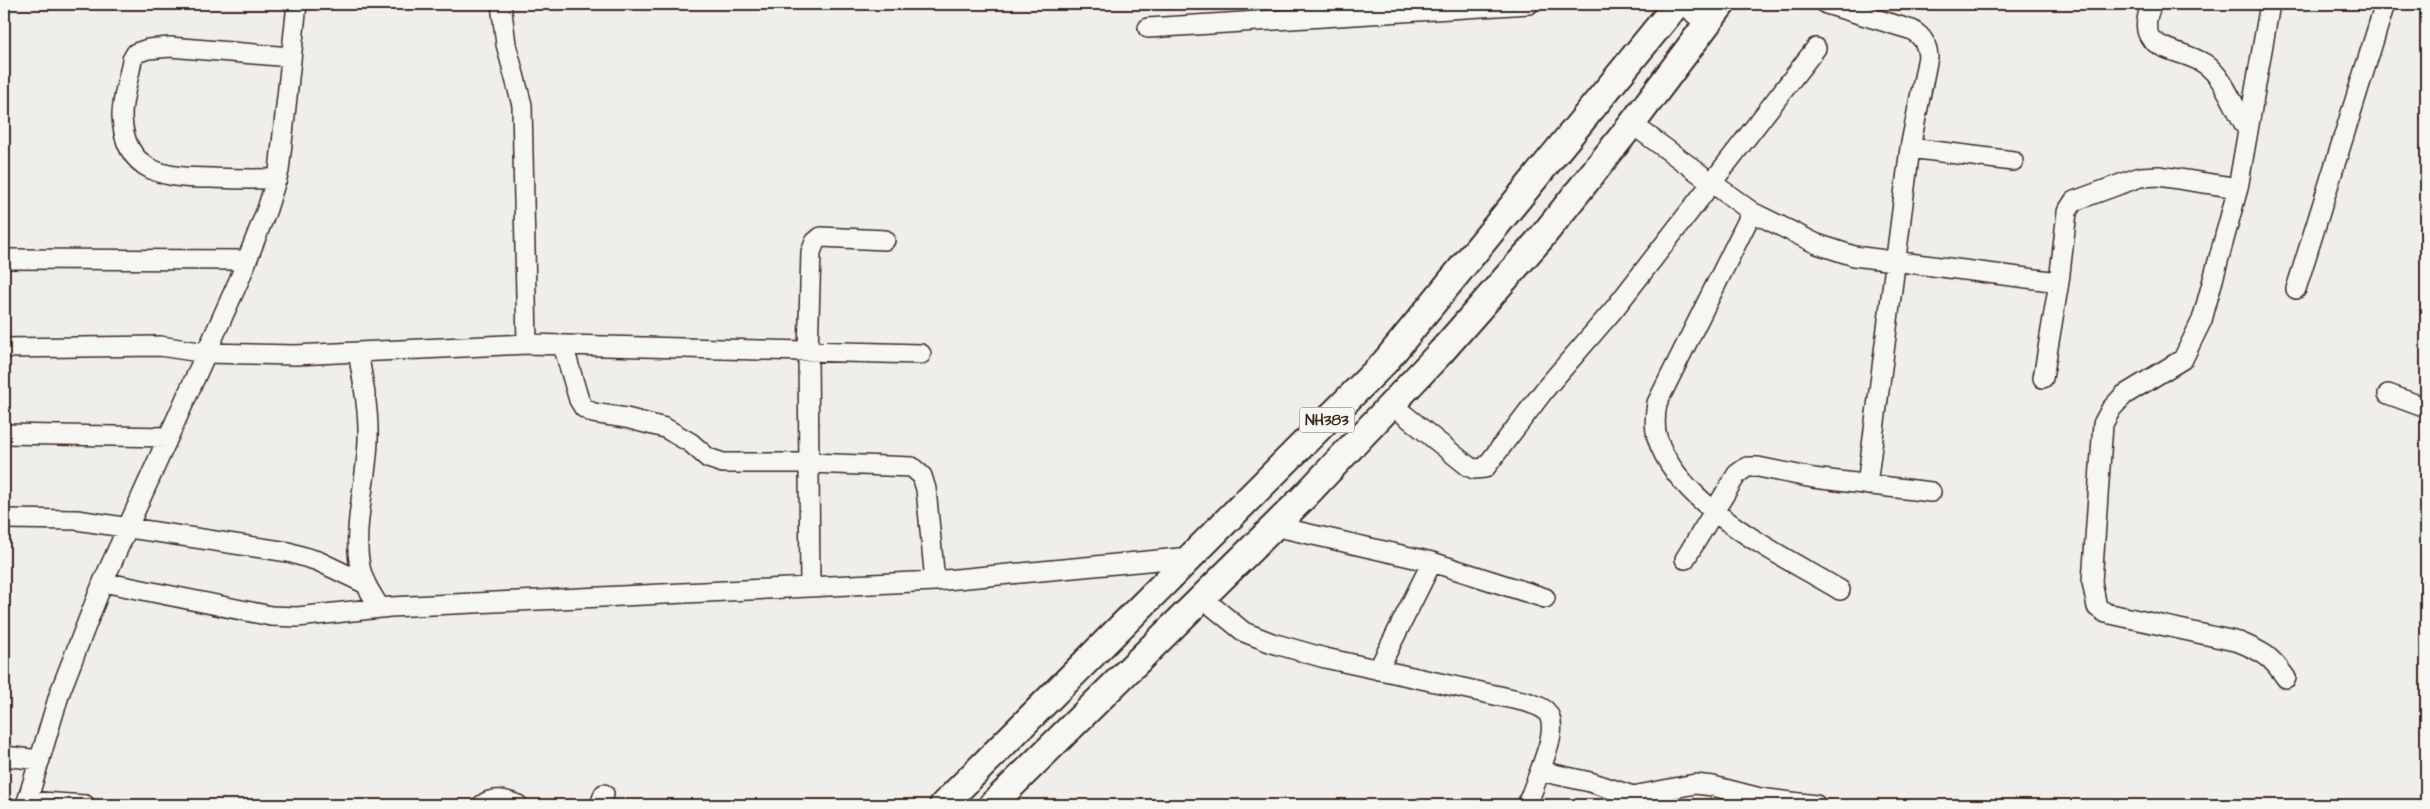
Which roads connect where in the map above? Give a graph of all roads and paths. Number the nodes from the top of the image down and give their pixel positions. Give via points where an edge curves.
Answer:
1 (297, 4) edge
2 (501, 4) edge
3 (1529, 4) edge
4 (1676, 4) edge
5 (1684, 4) edge
6 (1722, 4) edge
7 (1826, 4) edge
8 (2152, 4) edge
9 (2270, 4) edge
10 (2385, 4) edge
11 (1384, 8) edge
12 (1706, 25) junction
13 (1148, 28) dead end
14 (1816, 48) dead end
15 (291, 57) junction
16 (1632, 124) junction
17 (2247, 129) junction
18 (1910, 148) junction
19 (2013, 161) dead end
20 (276, 179) junction
21 (1712, 183) junction
22 (2238, 188) junction
23 (1752, 212) junction
24 (885, 240) dead end
25 (4, 259) edge
26 (247, 260) junction
27 (1896, 261) junction
28 (2059, 282) junction
29 (2296, 289) dead end
30 (527, 344) junction
31 (563, 344) junction
32 (4, 348) edge
33 (358, 352) junction
34 (808, 352) junction
35 (206, 353) junction
36 (921, 354) dead end
37 (2043, 378) dead end
38 (2388, 394) dead end
39 (1391, 404) junction
40 (2426, 408) edge
41 (4, 434) edge
42 (168, 437) junction
43 (810, 463) junction
44 (1867, 485) junction
45 (1931, 492) dead end
46 (1714, 512) junction
47 (4, 519) edge
48 (1274, 526) junction
49 (129, 527) junction
50 (1190, 557) junction
51 (1684, 559) dead end
52 (1432, 562) junction
53 (103, 582) junction
54 (935, 582) junction
55 (366, 584) junction
56 (810, 586) junction
57 (1840, 590) dead end
58 (1202, 597) junction
59 (1545, 598) dead end
60 (380, 608) junction
61 (1378, 670) junction
62 (2286, 678) dead end
63 (4, 756) edge
64 (40, 760) junction
65 (1540, 771) junction
66 (1646, 802) edge
67 (27, 803) edge
68 (1001, 803) edge
69 (85, 805) edge
70 (482, 805) edge
71 (518, 805) edge
72 (943, 805) edge
73 (1527, 805) edge
74 (1816, 805) edge

1 - 15 street
2 - 30 street via 506,44 522,105
3 - 11 street
4 - 50 highway, NH383 via 1385,362
5 - 12 street
6 - 12 highway, NH383
7 - 18 street via 1912,30 1927,46 1928,57
8 - 17 street via 2145,27 2150,37 2159,47 2204,64 2218,77
9 - 17 street
10 - 29 street
11 - 13 street
12 - 16 highway, NH383
14 - 21 street
15 - 20 street
15 - 20 street via 170,46 136,53 122,115 124,137 136,159 154,172 175,178
16 - 21 street
16 - 39 highway, NH383 via 1541,238
17 - 22 street
18 - 19 street
18 - 27 street
20 - 26 street
21 - 23 street
21 - 39 street via 1485,468 1468,466
22 - 28 street via 2159,176 2140,177 2074,201 2067,212
22 - 62 street via 2202,320 2192,344 2183,359 2124,395 2103,424 2092,582 2097,607 2106,613 2238,642 2273,659
23 - 27 street via 1816,244 1854,256
23 - 46 street via 1657,403 1654,419 1664,453 1687,487
24 - 34 street via 829,236 815,242
25 - 26 street
26 - 35 street
27 - 28 street
27 - 44 street
28 - 37 street
30 - 31 street
30 - 33 street
31 - 34 street
31 - 43 street via 579,400 593,413 665,428 691,443 708,458 723,463
32 - 35 street via 150,346
33 - 35 street via 295,356
33 - 55 street via 366,398 368,440 358,540 360,567
34 - 36 street
34 - 43 street
35 - 42 street
38 - 40 street
39 - 48 highway, NH383
41 - 42 street
42 - 49 street
43 - 54 street via 901,465 912,467 922,476
43 - 56 street
44 - 45 street
44 - 46 street via 1746,467 1737,474
46 - 51 street
46 - 57 street
47 - 49 street via 53,518
48 - 52 street
48 - 58 highway, NH383
49 - 53 street
49 - 55 street via 288,552 318,561
50 - 54 street
50 - 72 highway, NH383
52 - 59 street
52 - 61 street
53 - 60 street via 271,616 297,617
53 - 64 street via 60,692
54 - 56 street
55 - 60 street
56 - 60 street
58 - 61 street via 1251,635 1325,658
58 - 68 highway, NH383
61 - 65 street via 1526,702 1543,709 1550,716 1552,728
63 - 64 street
64 - 67 street
65 - 66 street
65 - 73 street
66 - 74 street via 1695,784 1760,798
67 - 69 street
70 - 71 street via 497,799

